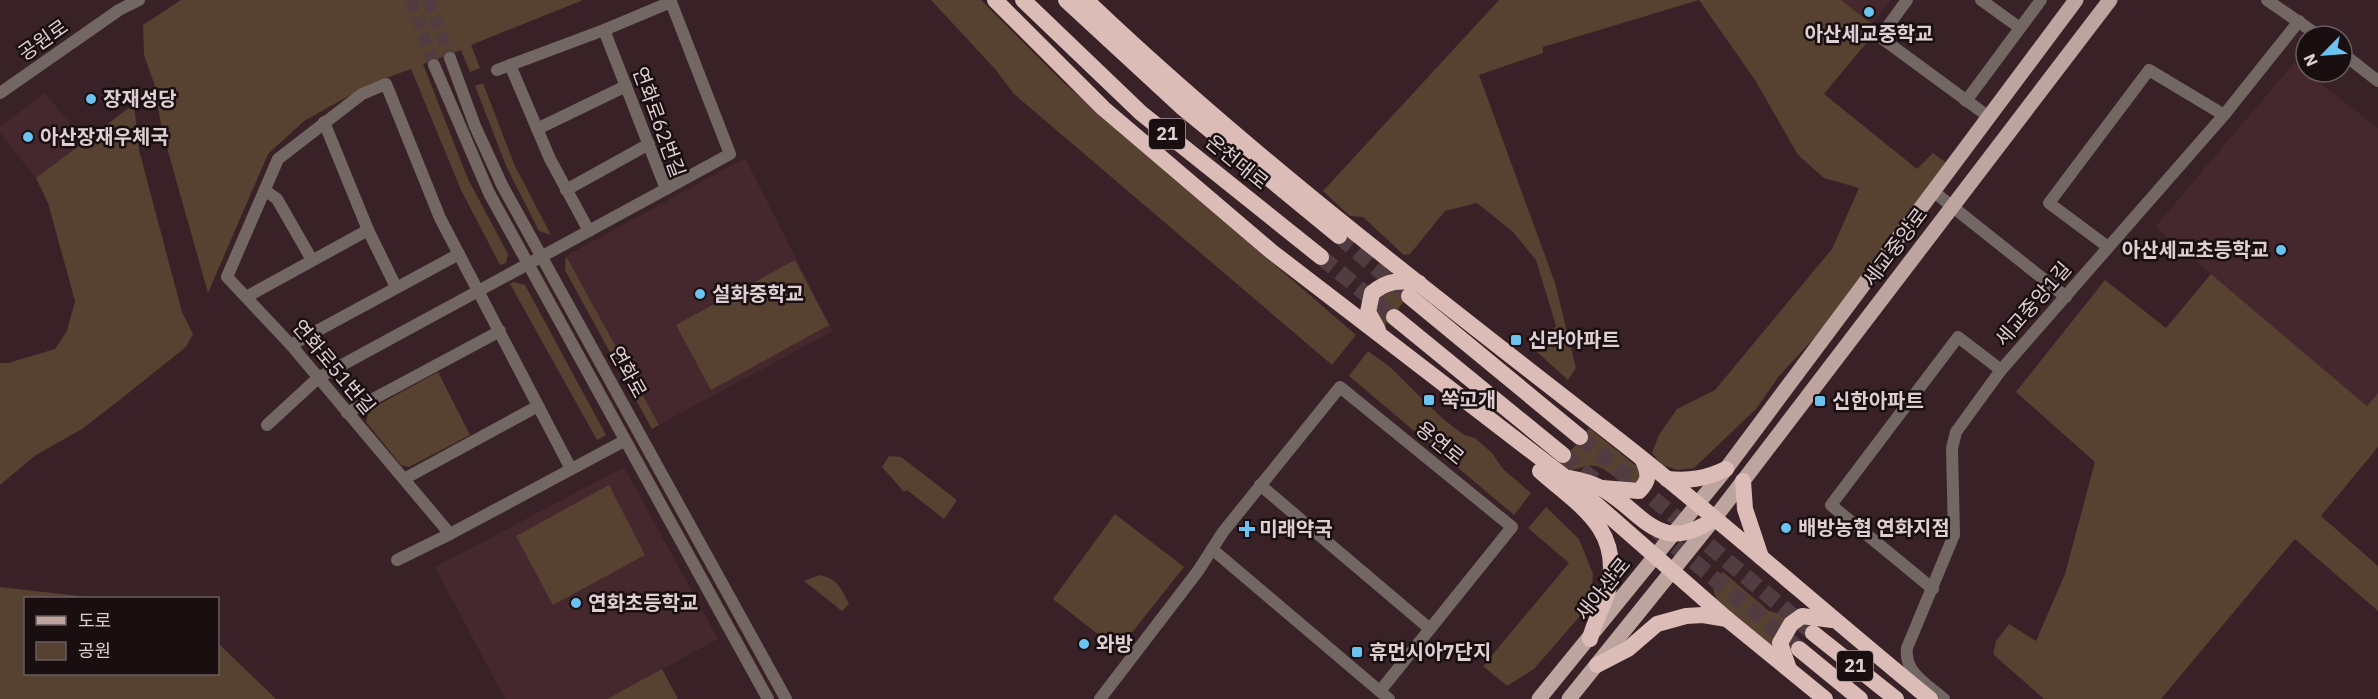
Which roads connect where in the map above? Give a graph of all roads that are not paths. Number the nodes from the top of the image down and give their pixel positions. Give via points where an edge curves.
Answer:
1 (139, 0) edge
2 (995, 0) edge
3 (1023, 0) edge
4 (1066, 0) edge
5 (1086, 0) edge
6 (1907, 0) edge
7 (1981, 0) edge
8 (2041, 0) edge
9 (2076, 0) edge
10 (2110, 0) edge
11 (2267, 0) edge
12 (2299, 21) junction
13 (2303, 24) edge
14 (2020, 28) junction
15 (604, 30) junction
16 (450, 58) tunnel mouth
17 (2354, 62) edge
18 (510, 64) junction
19 (434, 66) tunnel mouth
20 (497, 70) dead end
21 (2378, 81) edge
22 (626, 86) junction
23 (0, 93) edge
24 (1966, 101) junction
25 (2224, 115) junction
26 (1989, 117) junction
27 (324, 122) junction
28 (537, 129) junction
29 (649, 144) junction
30 (666, 189) junction
31 (566, 190) junction
32 (266, 191) junction
33 (1934, 192) junction
34 (1953, 206) junction
35 (368, 230) junction
36 (589, 231) junction
37 (1339, 236) tunnel mouth
38 (2108, 247) junction
39 (459, 254) junction
40 (541, 257) junction
41 (1321, 257) tunnel mouth
42 (312, 260) junction
43 (528, 265) junction
44 (396, 287) junction
45 (1414, 289) junction
46 (480, 291) junction
47 (248, 296) junction
48 (2066, 297) junction
49 (1394, 317) tunnel mouth
50 (500, 331) junction
51 (1378, 331) junction
52 (291, 345) junction
53 (2001, 370) junction
54 (318, 378) junction
55 (538, 406) junction
56 (347, 413) junction
57 (267, 425) dead end
58 (1580, 437) tunnel mouth
59 (624, 441) junction
60 (1527, 450) junction
61 (1563, 455) tunnel mouth
62 (1643, 460) junction
63 (572, 469) junction
64 (1726, 469) junction
65 (1565, 477) junction
66 (404, 479) junction
67 (1667, 479) junction
68 (1743, 481) junction
69 (1260, 485) junction
70 (1602, 488) junction
71 (1697, 504) junction
72 (1714, 519) junction
73 (450, 534) junction
74 (1673, 534) junction
75 (1212, 549) junction
76 (1656, 556) junction
77 (397, 560) dead end
78 (1763, 560) junction
79 (1673, 570) junction
80 (1934, 589) junction
81 (1727, 619) junction
82 (1833, 620) junction
83 (1430, 629) junction
84 (1814, 633) tunnel mouth
85 (1590, 639) junction
86 (1799, 649) tunnel mouth
87 (1597, 665) junction
88 (1790, 670) junction
89 (1385, 695) edge
90 (768, 699) edge
91 (786, 699) edge
92 (1100, 699) edge
93 (1539, 699) edge
94 (1569, 699) edge
95 (1826, 699) edge
96 (1860, 699) edge
97 (1896, 699) edge
98 (1930, 699) edge
99 (1944, 699) edge

1 - 23 street, 공원로
2 - 51 highway via 1103,108 1272,252
3 - 41 highway, 온천대로 / 21 via 1141,113
4 - 37 highway, 온천대로 / 21 via 1183,108
5 - 45 highway via 1205,110
6 - 24 street via 1880,37
7 - 14 street
8 - 14 street
9 - 26 main road, 세교중앙로
10 - 34 main road, 세교중앙로
11 - 12 street
12 - 13 street
12 - 25 street, 세교중앙1길
14 - 24 street
15 - 18 street
15 - 22 street, 연화로62번길
15 - 30 street via 671,3 730,154
16 - 40 street, 연화로 via 493,165
17 - 21 street
18 - 20 street
18 - 28 street
19 - 43 street, 연화로 via 489,193
22 - 28 street
22 - 29 street, 연화로62번길
24 - 26 street
25 - 38 street, 세교중앙1길
25 - 38 street via 2149,70 2049,203
26 - 33 main road, 세교중앙로
27 - 32 street, 연화로51번길 via 278,159
27 - 35 street
27 - 39 street, 연화로51번길 via 362,94 386,84 423,179
28 - 31 street
29 - 30 street, 연화로62번길
29 - 31 street
30 - 36 street, 연화로62번길
31 - 36 street
32 - 42 street via 277,199
32 - 47 street, 연화로51번길 via 227,277
33 - 34 street
33 - 64 main road, 세교중앙로
34 - 48 street
34 - 68 main road, 세교중앙로
35 - 42 street
35 - 44 street
36 - 40 street, 연화로62번길
38 - 48 street, 세교중앙1길
39 - 44 street
39 - 46 street
40 - 43 street, 연화로62번길
40 - 91 street, 연화로
42 - 47 street
43 - 46 street
43 - 59 street, 연화로
44 - 52 street
45 - 51 highway via 1400,280 1385,283 1372,293 1368,312
45 - 58 highway
45 - 62 highway
46 - 50 street
46 - 54 street
47 - 52 street, 연화로51번길
48 - 53 street, 세교중앙1길
49 - 61 highway
50 - 55 street
50 - 56 street
51 - 60 highway
52 - 54 street, 연화로51번길
53 - 80 street, 세교중앙1길 via 1953,439 1954,535
53 - 80 street via 1958,337 1831,505
54 - 56 street, 연화로51번길
54 - 57 street
55 - 63 street
55 - 66 street
56 - 66 street, 연화로51번길
59 - 63 street
59 - 90 street, 연화로
60 - 65 highway
60 - 85 highway via 1537,468 1595,519 1608,540 1609,585
62 - 67 highway
62 - 70 highway via 1649,476 1639,491
63 - 73 street
64 - 67 highway via 1705,479
64 - 71 main road, 세교중앙로
65 - 70 highway
65 - 76 highway
66 - 73 street, 연화로51번길
67 - 71 highway
68 - 72 main road, 세교중앙로
68 - 78 highway via 1745,509
69 - 75 street, 용연로
69 - 83 street
69 - 83 street, 용연로 via 1340,387 1512,527
70 - 74 highway via 1650,528
71 - 72 highway
71 - 74 main road, 새아산로
72 - 74 highway via 1701,527
72 - 78 highway
72 - 79 main road
73 - 77 street
74 - 76 main road, 새아산로
75 - 89 street
75 - 92 street, 용연로
76 - 79 highway
76 - 85 main road, 새아산로
78 - 82 highway
79 - 81 highway
79 - 87 main road
80 - 99 street, 세교중앙1길 via 1907,648 1905,661
81 - 87 highway via 1686,616 1657,624 1628,649
81 - 88 highway
82 - 88 highway via 1802,616 1791,624 1780,643
82 - 98 highway
83 - 89 street, 용연로
84 - 97 highway, 21
85 - 93 main road, 새아산로
86 - 96 highway, 21
87 - 94 main road
88 - 95 highway

